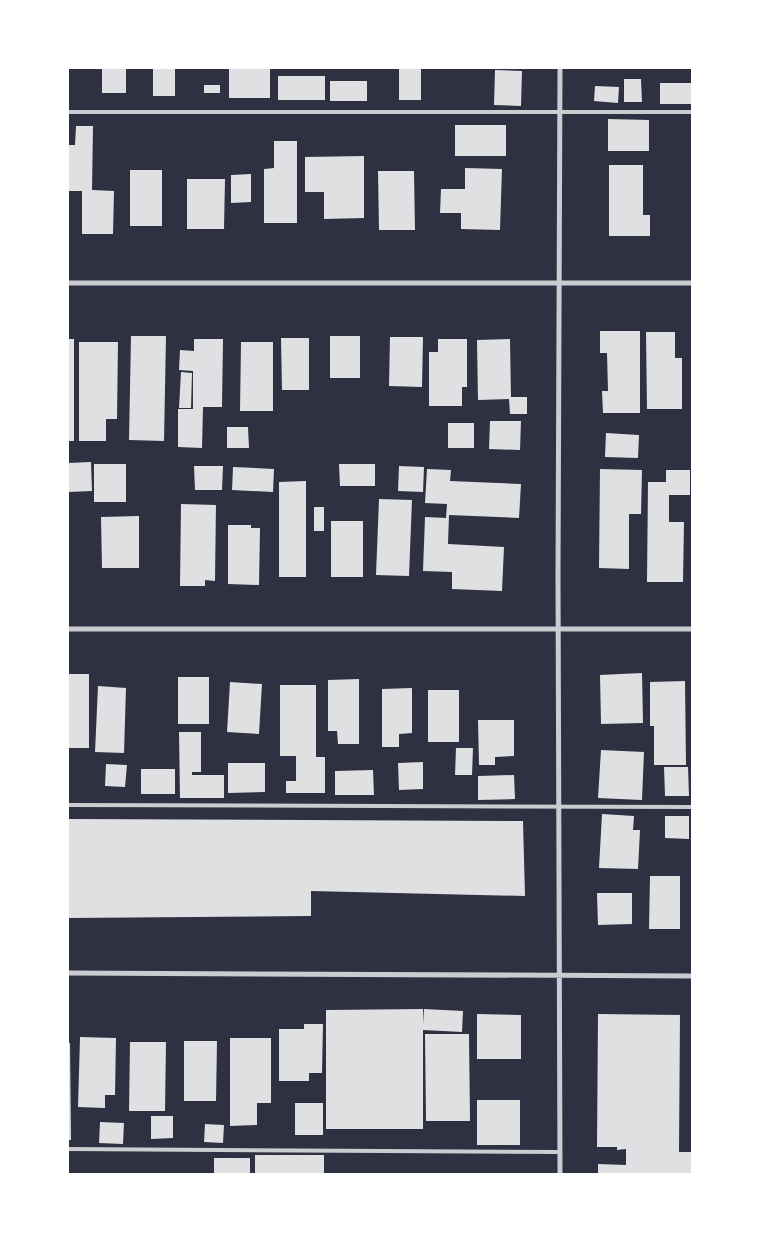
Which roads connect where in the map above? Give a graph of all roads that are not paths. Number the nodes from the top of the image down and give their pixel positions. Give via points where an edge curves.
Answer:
1 (560, 68) edge
2 (68, 112) edge
3 (560, 112) junction
4 (692, 112) edge
5 (68, 283) edge
6 (559, 283) junction
7 (692, 283) edge
8 (558, 628) junction
9 (68, 629) edge
10 (692, 629) edge
11 (68, 805) edge
12 (559, 807) junction
13 (692, 807) edge
14 (68, 973) edge
15 (559, 976) junction
16 (692, 976) edge
17 (68, 1149) edge
18 (560, 1152) junction
19 (560, 1174) edge

1 - 3 street
2 - 3 lane
3 - 4 lane
3 - 6 street
5 - 6 street
6 - 7 street
6 - 8 street
8 - 9 street
8 - 10 street
8 - 12 street
11 - 12 lane
12 - 13 lane
12 - 15 street
14 - 15 street
15 - 16 street
15 - 18 street
17 - 18 lane
18 - 19 street

